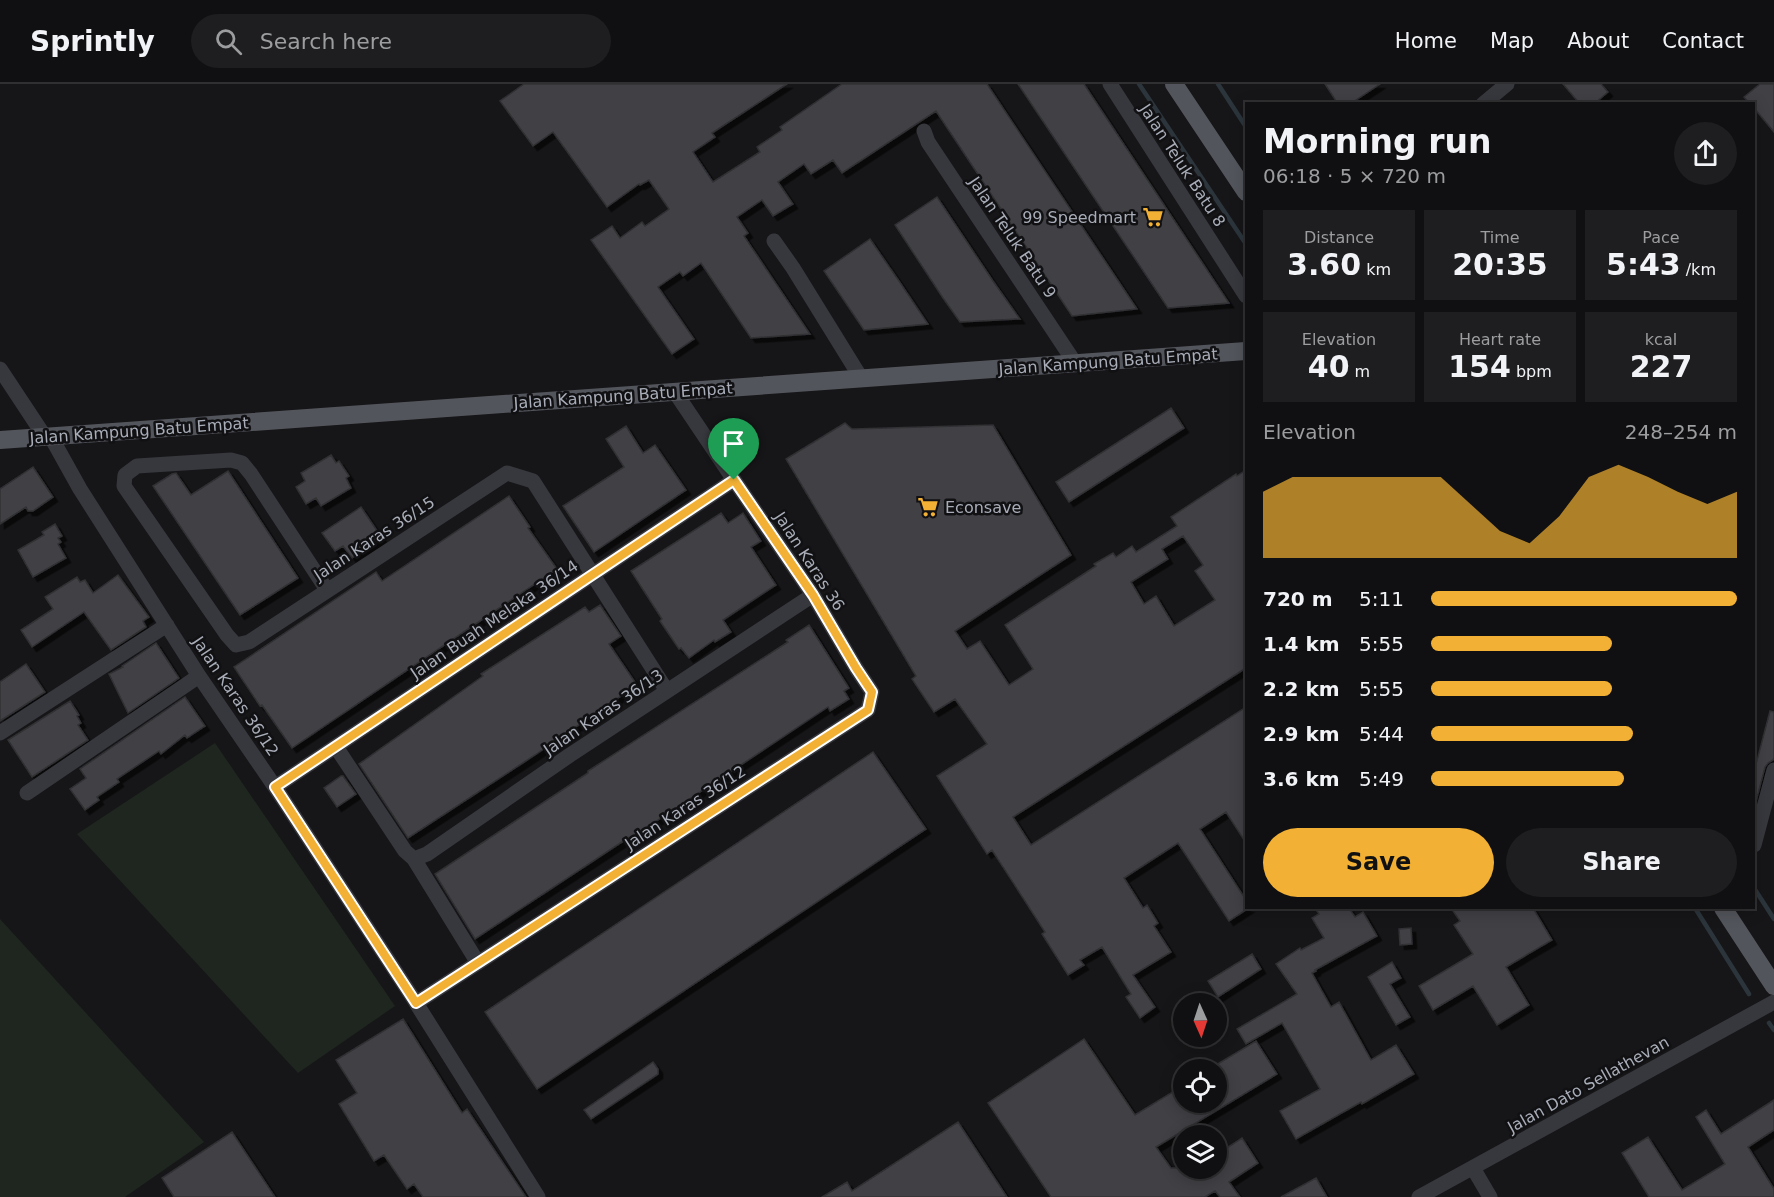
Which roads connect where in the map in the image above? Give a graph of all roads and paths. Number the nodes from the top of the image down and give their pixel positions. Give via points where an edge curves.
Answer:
1 (1110, 84) edge
2 (1174, 84) edge
3 (1507, 84) edge
4 (1485, 102) edge
5 (924, 131) dead end
6 (1245, 190) edge
7 (774, 241) dead end
8 (1245, 294) edge
9 (1245, 351) edge
10 (1075, 363) junction
11 (0, 369) edge
12 (861, 378) junction
13 (675, 392) junction
14 (48, 437) junction
15 (0, 440) edge
16 (734, 480) junction
17 (593, 574) junction
18 (327, 590) junction
19 (813, 595) junction
20 (167, 625) junction
21 (199, 676) junction
22 (667, 691) junction
23 (872, 692) joint
24 (0, 734) edge
25 (336, 747) junction
26 (1774, 770) edge
27 (275, 787) junction
28 (27, 793) dead end
29 (1755, 841) edge
30 (414, 859) junction
31 (1724, 909) edge
32 (478, 963) junction
33 (1774, 986) edge
34 (1774, 1002) edge
35 (416, 1003) junction
36 (1482, 1182) edge
37 (1423, 1196) edge
38 (538, 1197) edge

1 - 8 street, Jalan Teluk Batu 8
2 - 6 main road
3 - 4 street
5 - 10 street, Jalan Teluk Batu 9
7 - 12 street
9 - 10 main road, Jalan Kampung Batu Empat
10 - 12 main road, Jalan Kampung Batu Empat
11 - 14 street, Jalan Karas 36/12
12 - 13 main road, Jalan Kampung Batu Empat
13 - 14 main road, Jalan Kampung Batu Empat
13 - 16 street, Jalan Karas 36
14 - 15 main road, Jalan Kampung Batu Empat
14 - 20 street, Jalan Karas 36/12
16 - 17 street, Jalan Buah Melaka 36/14
16 - 19 street, Jalan Karas 36
17 - 18 street, Jalan Karas 36/15 via 533,481 507,472
17 - 22 street
17 - 25 street, Jalan Buah Melaka 36/14
18 - 18 street, Jalan Karas 36/15 via 242,464 231,460 137,466 125,475 124,486 236,645 249,642
19 - 22 street, Jalan Karas 36/13
19 - 23 street, Jalan Karas 36
20 - 21 street, Jalan Karas 36/12
20 - 24 street
21 - 27 street, Jalan Karas 36/12
21 - 28 street
22 - 30 street, Jalan Karas 36/13 via 427,854
23 - 32 street, Jalan Karas 36/12 via 868,710
25 - 27 street, Jalan Buah Melaka 36/14
25 - 30 street
26 - 29 street
27 - 35 street, Jalan Karas 36/12
30 - 32 street
31 - 33 main road
32 - 35 street, Jalan Karas 36/12
34 - 36 street, Jalan Dato Sellathevan
35 - 38 street, Jalan Karas 36/12
36 - 37 street, Jalan Dato Sellathevan

